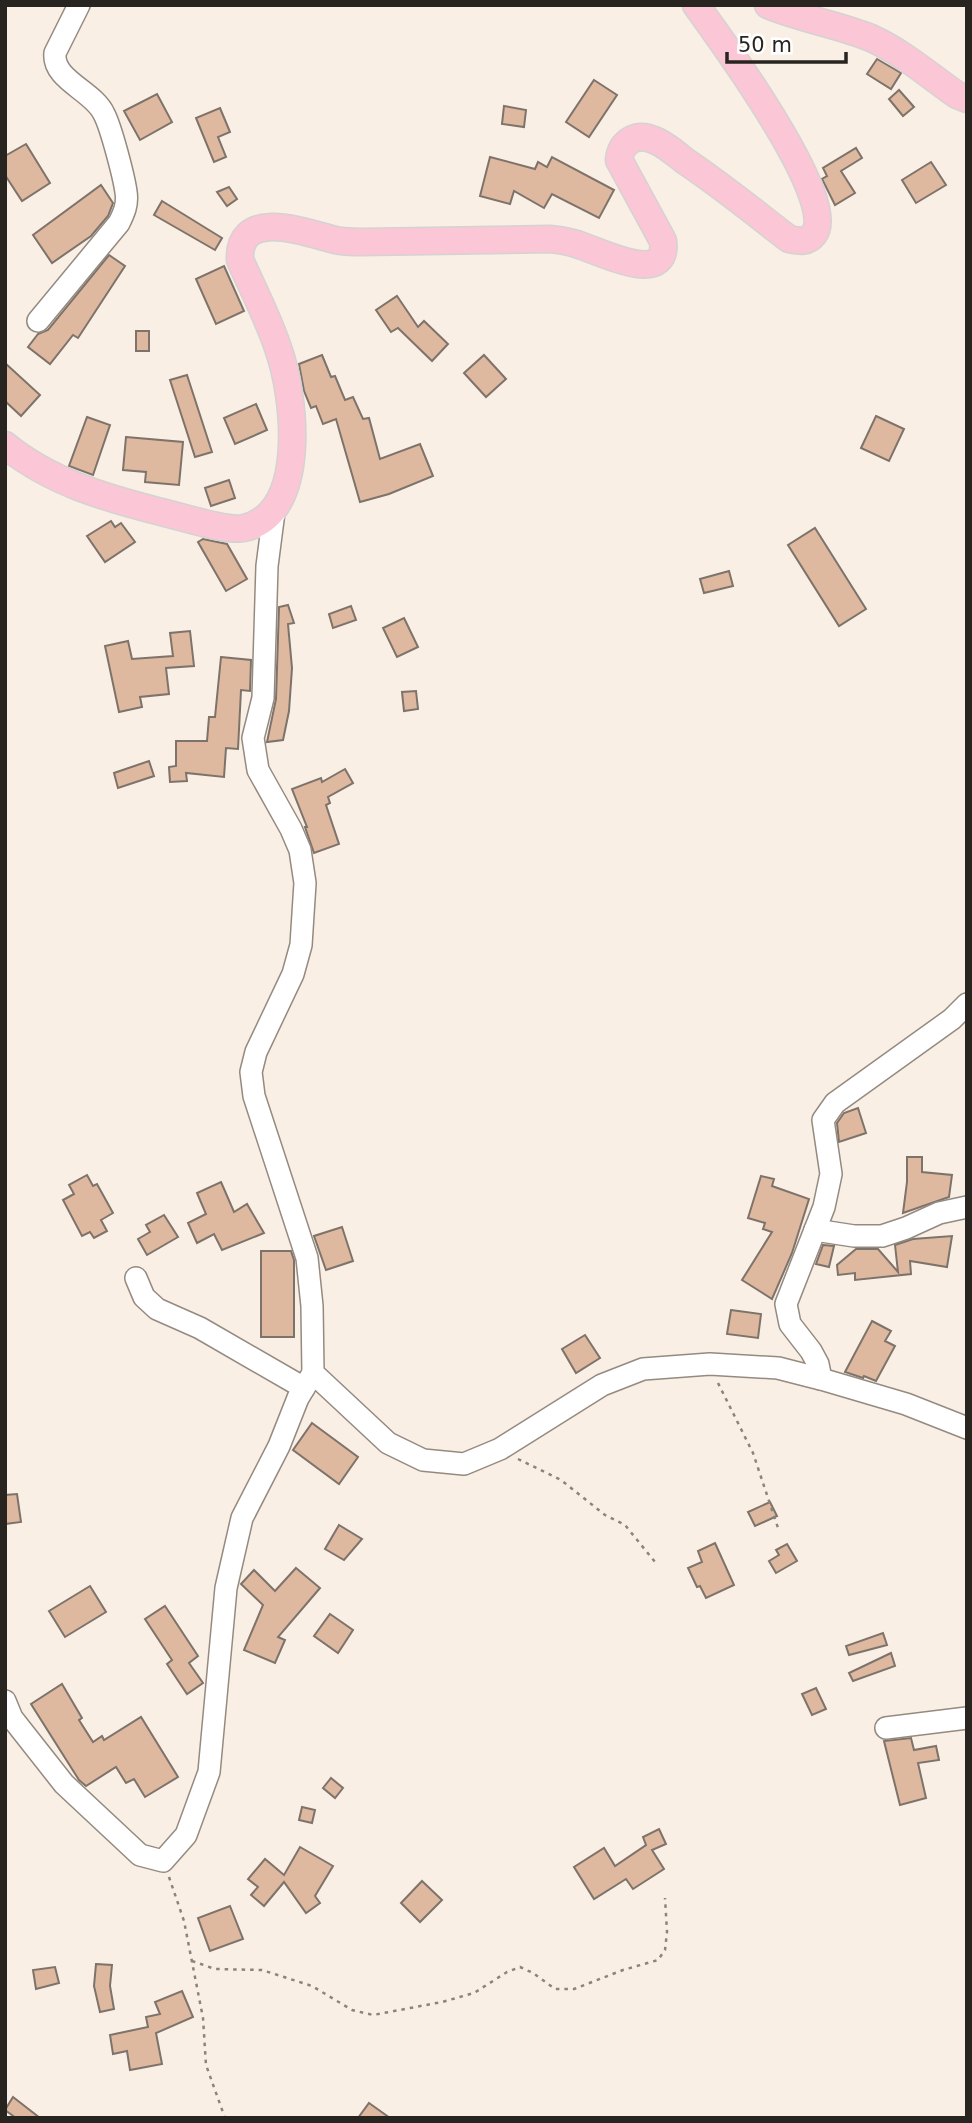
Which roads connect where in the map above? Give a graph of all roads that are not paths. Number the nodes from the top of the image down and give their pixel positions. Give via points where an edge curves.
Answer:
1 (79, 5) edge
2 (696, 5) edge
3 (768, 5) edge
4 (967, 99) edge
5 (38, 321) dead end
6 (5, 446) edge
7 (274, 512) junction
8 (967, 1004) edge
9 (967, 1207) edge
10 (815, 1230) junction
11 (136, 1278) dead end
12 (821, 1379) junction
13 (309, 1380) junction
14 (967, 1428) edge
15 (5, 1701) edge
16 (967, 1718) edge
17 (886, 1728) dead end

1 - 5 street via 54,61 104,113 127,193 125,211
2 - 7 main road via 745,73 806,180 817,206 815,233 800,242 789,239 653,139 638,138 620,148 618,160 663,241 660,255 645,265 550,239 339,241 270,225 252,233 242,244 240,260 278,349 292,414 287,486
3 - 4 main road via 870,38
6 - 7 main road via 57,480 137,506 242,529
7 - 13 street via 267,566 263,698 253,738 258,770 300,850 305,883 301,945 293,974 251,1072 254,1096 307,1258 312,1306
8 - 10 street via 835,1103 823,1120 831,1174
9 - 10 street via 882,1236
10 - 12 street via 786,1304 790,1324 811,1351
11 - 13 street via 144,1297 157,1309
12 - 13 street via 778,1368 710,1364 643,1369 602,1385 500,1449 464,1464 423,1460 388,1443
12 - 14 street
13 - 15 street via 242,1518 226,1588 209,1772 186,1835 163,1861 140,1855 64,1784 12,1718
16 - 17 street

